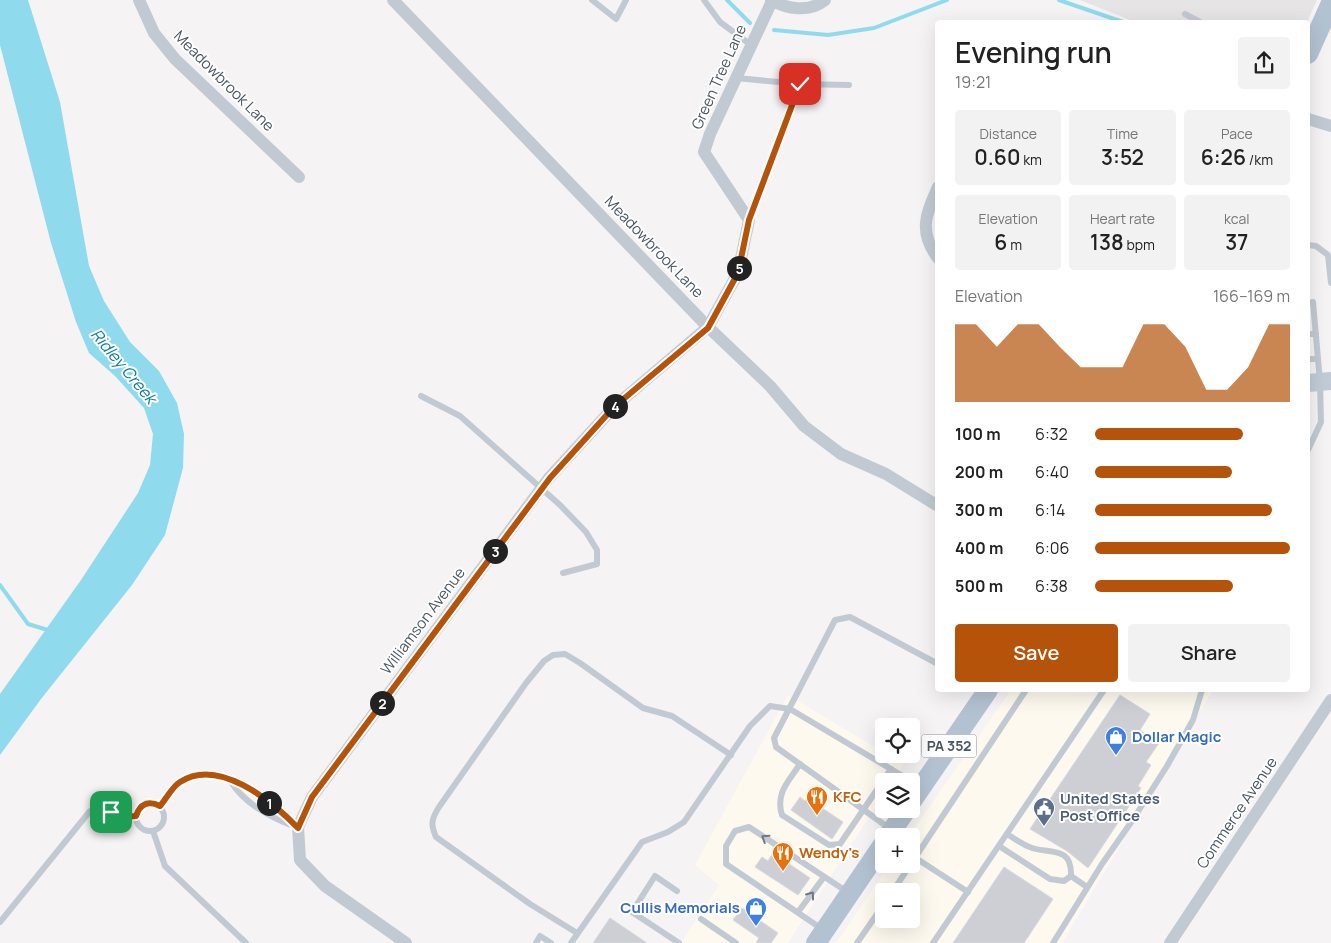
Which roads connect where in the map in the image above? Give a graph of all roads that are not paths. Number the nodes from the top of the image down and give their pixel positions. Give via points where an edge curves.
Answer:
1 (139, 0) edge
2 (393, 0) edge
3 (592, 0) edge
4 (626, 0) edge
5 (704, 0) edge
6 (824, 0) edge
7 (772, 1) edge
8 (1331, 3) edge
9 (1185, 14) dead end
10 (1196, 20) edge
11 (751, 45) junction
12 (1310, 50) edge
13 (736, 78) junction
14 (800, 84) junction
15 (849, 85) dead end
16 (1310, 119) edge
17 (1331, 126) edge
18 (299, 177) dead end
19 (935, 193) edge
20 (749, 220) junction
21 (1310, 245) edge
22 (935, 252) edge
23 (1331, 283) edge
24 (1310, 303) edge
25 (708, 328) junction
26 (1310, 334) edge
27 (1316, 334) junction
28 (1318, 359) junction
29 (1310, 360) edge
30 (1320, 382) edge
31 (420, 396) dead end
32 (1310, 445) edge
33 (541, 489) junction
34 (935, 504) edge
35 (564, 573) dead end
36 (935, 662) edge
37 (986, 692) edge
38 (1025, 692) edge
39 (1103, 692) edge
40 (1201, 692) edge
41 (1331, 700) edge
42 (790, 709) junction
43 (731, 755) junction
44 (800, 764) junction
45 (891, 769) junction
46 (896, 773) edge
47 (920, 780) edge
48 (231, 782) junction
49 (160, 806) junction
50 (863, 809) junction
51 (136, 816) junction
52 (298, 828) junction
53 (881, 828) edge
54 (153, 831) junction
55 (1007, 834) junction
56 (999, 846) junction
57 (920, 847) edge
58 (875, 856) edge
59 (920, 861) edge
60 (1071, 876) junction
61 (824, 877) junction
62 (1087, 887) junction
63 (677, 892) dead end
64 (968, 892) junction
65 (850, 894) junction
66 (798, 912) junction
67 (875, 917) edge
68 (701, 919) dead end
69 (0, 922) edge
70 (577, 934) junction
71 (820, 937) edge
72 (246, 943) edge
73 (406, 943) edge
74 (536, 943) edge
75 (552, 943) edge
76 (572, 943) edge
77 (679, 943) edge
78 (736, 943) edge
79 (857, 943) edge
80 (933, 943) edge
81 (1053, 943) edge
82 (1170, 943) edge

1 - 18 street, Meadowbrook Lane via 154,33 175,59
2 - 25 street, Meadowbrook Lane
3 - 4 lane via 616,19
5 - 11 lane via 720,22
6 - 7 street via 795,10
7 - 11 street, Green Tree Lane
8 - 12 main road
9 - 10 lane
11 - 13 street, Green Tree Lane
13 - 14 lane
13 - 20 street, Green Tree Lane via 704,152
14 - 15 lane
14 - 20 lane
16 - 17 street
19 - 22 street via 928,208 924,231
20 - 25 street via 738,273
21 - 23 lane via 1328,255
24 - 27 lane via 1313,302
25 - 33 street, Williamson Avenue via 614,407
25 - 34 street, Meadowbrook Lane via 770,386 804,426 841,454 886,474
26 - 27 lane
27 - 28 lane
28 - 29 lane
28 - 30 lane
30 - 32 lane via 1320,422
31 - 33 lane via 460,416
33 - 35 lane via 586,532 597,550 597,564
33 - 52 street, Williamson Avenue via 312,797
36 - 42 lane via 850,617 835,620
37 - 47 main road, PA 352
38 - 57 lane
39 - 55 lane
40 - 62 lane via 1193,720 1167,766
41 - 82 street, Commerce Avenue
42 - 43 lane via 770,706 750,726
42 - 44 lane via 774,738 776,746
42 - 45 lane
43 - 70 lane via 684,822 642,842
43 - 70 lane via 672,716 643,708 565,654 553,655 544,661 439,806 431,827 436,837
44 - 50 lane
44 - 50 lane via 778,804 782,815 829,845 840,844
45 - 46 lane
45 - 50 lane
48 - 49 lane via 213,774 198,773 178,782
48 - 52 lane via 244,786 282,811
48 - 52 lane via 240,796 276,820
49 - 51 lane via 142,805
49 - 54 lane via 165,818
50 - 53 lane
51 - 54 lane via 141,828
51 - 69 lane via 122,817 100,808 90,811
52 - 73 street, Williamson Avenue via 300,860 325,886
54 - 72 lane via 165,866
55 - 56 lane
55 - 60 lane via 1034,849 1062,854 1071,865
56 - 60 lane via 1050,879 1064,882
56 - 64 lane
58 - 65 main road
59 - 64 lane
60 - 62 lane
61 - 65 lane
66 -> 61 lane
61 -> 66 lane via 749,827 735,831 726,846 726,864
62 - 81 lane
63 - 77 lane via 655,876 632,912
64 - 80 lane
65 - 71 main road
66 - 71 lane
67 - 79 lane
68 - 78 lane
70 - 76 lane
74 - 75 lane via 540,936

